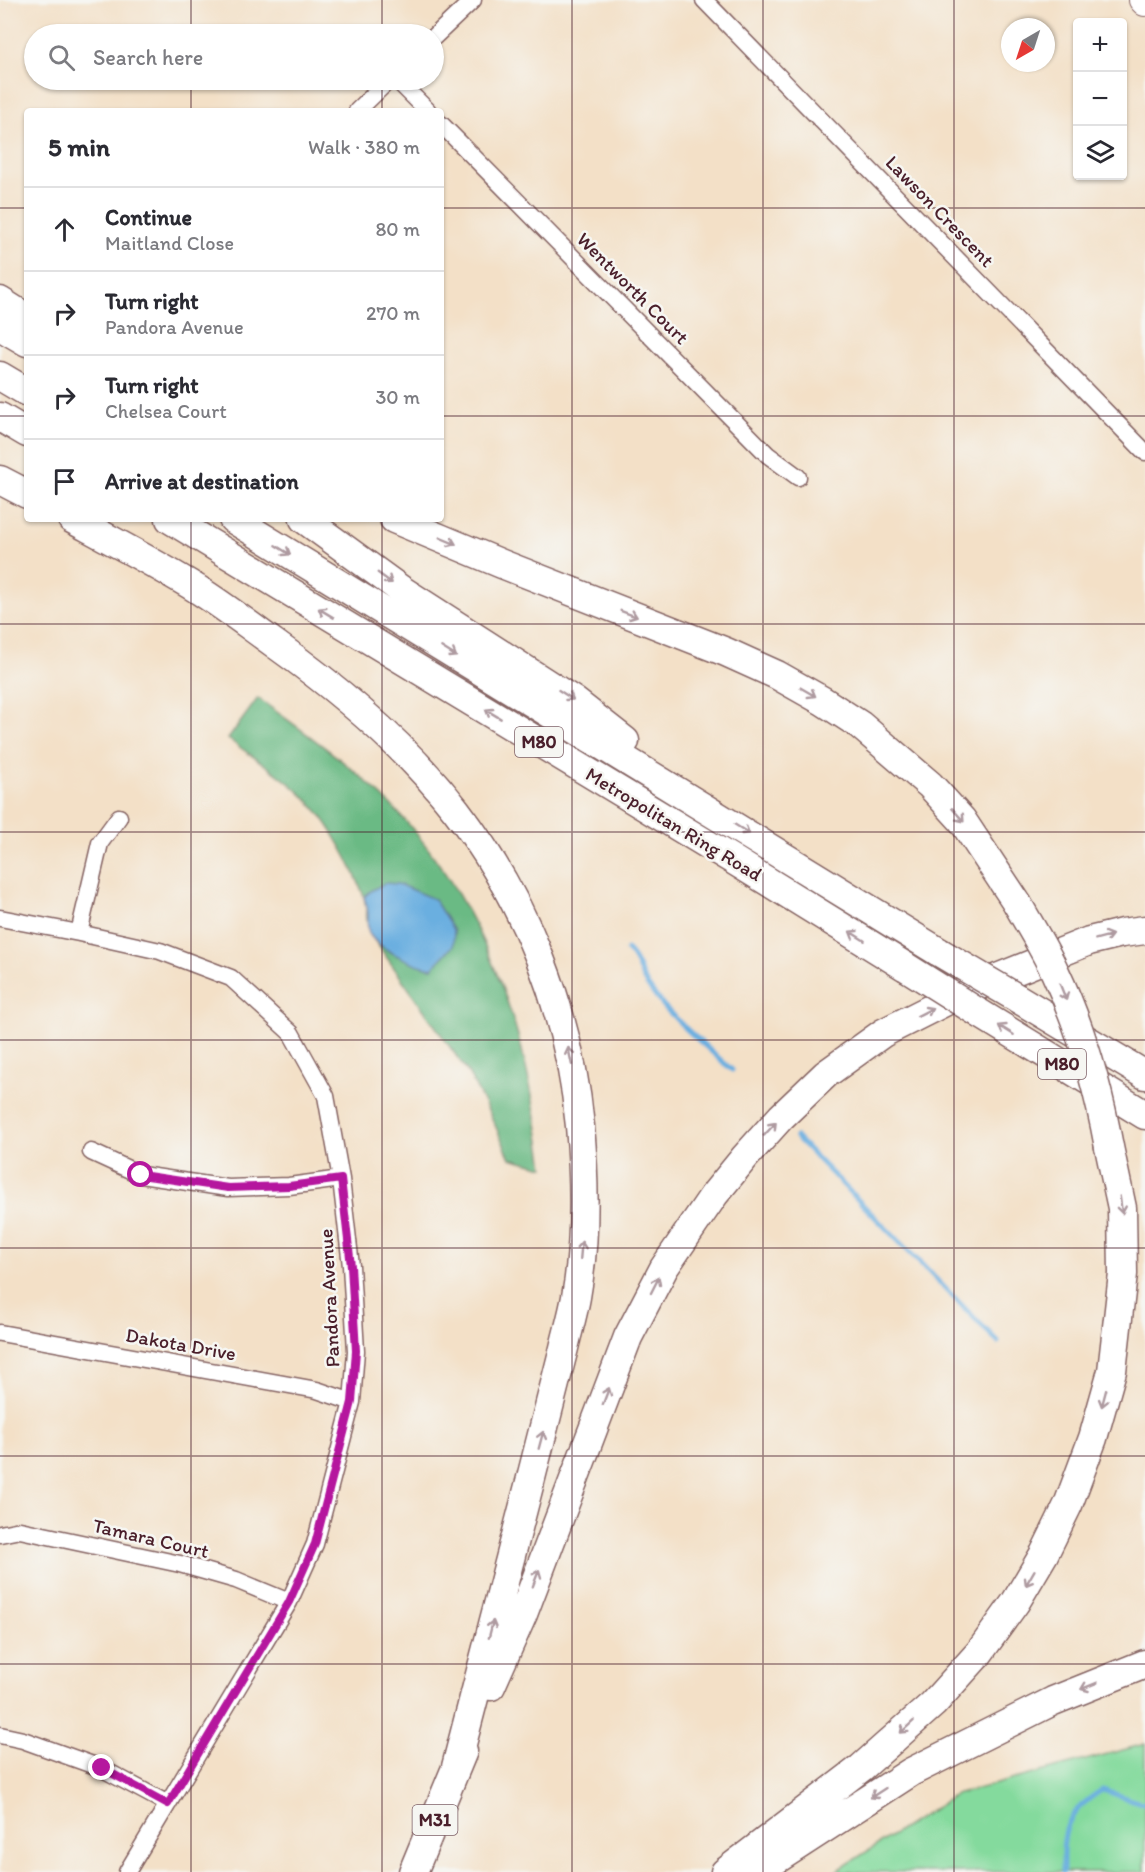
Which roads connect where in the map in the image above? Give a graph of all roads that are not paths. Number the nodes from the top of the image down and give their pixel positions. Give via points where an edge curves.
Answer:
1 (473, 0) edge
2 (704, 0) edge
3 (444, 28) edge
4 (379, 90) edge
5 (407, 90) edge
6 (360, 108) edge
7 (425, 108) edge
8 (444, 127) edge
9 (0, 302) edge
10 (20, 326) edge
11 (0, 376) edge
12 (24, 390) edge
13 (0, 417) edge
14 (24, 431) edge
15 (1145, 452) edge
16 (798, 477) dead end
17 (0, 480) edge
18 (24, 492) edge
19 (77, 522) edge
20 (175, 522) edge
21 (238, 522) edge
22 (308, 522) edge
23 (401, 522) edge
24 (714, 812) junction
25 (119, 817) dead end
26 (0, 918) edge
27 (1145, 930) edge
28 (79, 933) junction
29 (1145, 1075) edge
30 (1145, 1115) edge
31 (91, 1152) dead end
32 (341, 1179) junction
33 (0, 1333) edge
34 (352, 1402) junction
35 (0, 1534) edge
36 (289, 1602) junction
37 (1145, 1664) edge
38 (0, 1736) edge
39 (456, 1767) junction
40 (168, 1804) junction
41 (128, 1872) edge
42 (413, 1872) edge
43 (725, 1872) edge
44 (757, 1872) edge

1 - 3 street
2 - 15 street, Lawson Crescent
4 - 6 street
5 - 7 street
8 - 16 street, Wentworth Court via 768,455
9 - 10 highway
11 - 12 highway
13 - 14 highway
17 - 18 highway
39 -> 19 highway via 576,1297 584,1205 582,1148 570,1053 557,1005 542,961 490,859 456,810 419,767 334,688 243,620 192,586
30 -> 20 highway, Metropolitan Ring Road / M80, bridge
21 -> 24 highway, Metropolitan Ring Road / M80
22 -> 24 highway via 400,589 574,700
23 -> 43 highway, bridge via 726,652 777,675 860,725 930,785 962,820 1017,903 1055,972 1102,1107 1122,1208 1123,1274 1112,1371 1085,1460 1044,1554 985,1645 933,1704 861,1767
24 -> 29 highway, Metropolitan Ring Road / M80, bridge
25 - 28 street via 100,843
26 - 28 street, Pandora Avenue
39 -> 27 highway via 523,1614 628,1337 664,1268 745,1157 826,1074 883,1033 969,989 1089,941
28 - 32 street, Pandora Avenue via 160,951 231,978 291,1033 326,1096
31 - 32 street via 141,1175 228,1188
32 - 34 street, Pandora Avenue via 356,1351
33 - 34 street, Dakota Drive via 316,1390
34 - 36 street, Pandora Avenue via 315,1544
35 - 36 street, Tamara Court via 20,1530 180,1564 236,1580
36 - 40 street, Pandora Avenue
37 -> 44 highway via 1053,1701 911,1772
38 - 40 street via 23,1740 102,1768
39 - 42 highway, M31
40 - 41 street, Pandora Avenue

